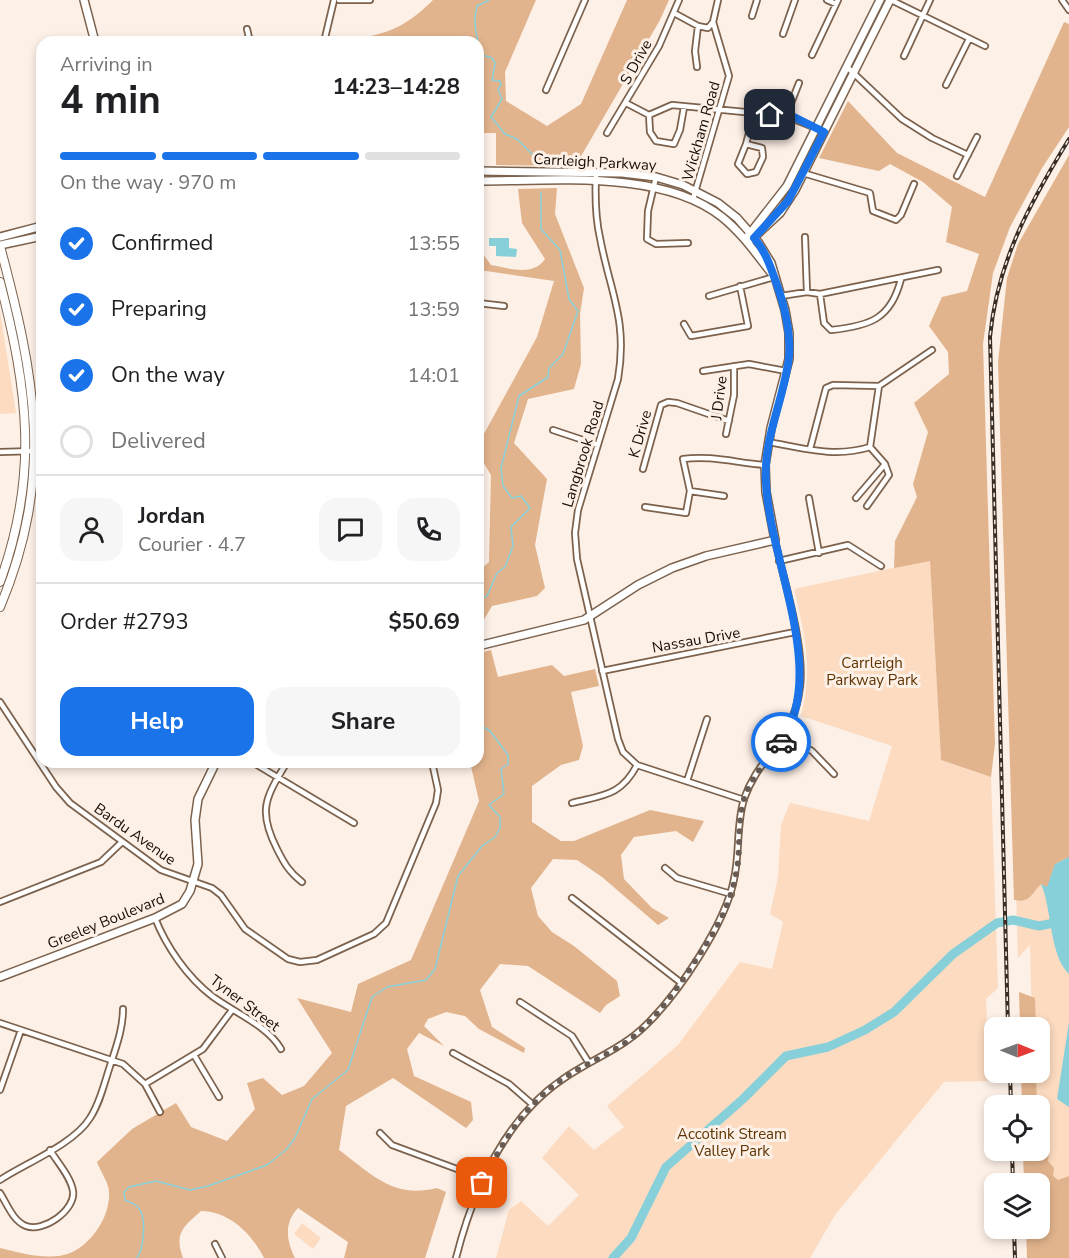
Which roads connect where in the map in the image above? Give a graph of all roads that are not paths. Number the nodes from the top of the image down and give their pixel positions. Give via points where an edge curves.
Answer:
1 (84, 0) edge
2 (334, 0) edge
3 (339, 0) edge
4 (370, 0) edge
5 (585, 0) edge
6 (679, 0) edge
7 (718, 0) edge
8 (757, 0) edge
9 (795, 0) edge
10 (826, 0) edge
11 (880, 0) edge
12 (891, 0) edge
13 (930, 0) edge
14 (1062, 0) edge
15 (837, 2) edge
16 (1069, 10) edge
17 (674, 13) junction
18 (922, 15) junction
19 (752, 16) dead end
20 (713, 22) junction
21 (698, 26) junction
22 (247, 28) dead end
23 (783, 33) dead end
24 (93, 36) edge
25 (249, 36) edge
26 (325, 36) edge
27 (969, 39) junction
28 (985, 46) dead end
29 (812, 55) dead end
30 (904, 56) dead end
31 (697, 67) dead end
32 (847, 67) junction
33 (854, 73) junction
34 (798, 83) dead end
35 (946, 86) dead end
36 (546, 90) dead end
37 (626, 103) junction
38 (684, 108) junction
39 (718, 111) junction
40 (754, 114) junction
41 (649, 115) junction
42 (786, 116) junction
43 (816, 128) junction
44 (824, 132) junction
45 (607, 133) dead end
46 (977, 136) dead end
47 (746, 144) junction
48 (968, 155) junction
49 (795, 169) junction
50 (484, 171) edge
51 (596, 173) junction
52 (804, 173) junction
53 (957, 176) dead end
54 (657, 177) junction
55 (484, 181) edge
56 (596, 182) junction
57 (914, 184) dead end
58 (654, 186) junction
59 (696, 190) junction
60 (693, 199) junction
61 (36, 228) edge
62 (752, 235) junction
63 (0, 237) edge
64 (36, 237) edge
65 (805, 237) dead end
66 (747, 241) junction
67 (688, 243) dead end
68 (0, 245) edge
69 (938, 270) dead end
70 (774, 277) junction
71 (901, 279) junction
72 (0, 282) edge
73 (740, 286) junction
74 (807, 292) junction
75 (820, 294) junction
76 (709, 296) dead end
77 (781, 296) junction
78 (484, 304) edge
79 (504, 306) dead end
80 (684, 324) dead end
81 (932, 350) dead end
82 (734, 366) junction
83 (703, 371) dead end
84 (786, 371) junction
85 (879, 386) junction
86 (729, 421) junction
87 (553, 430) dead end
88 (726, 434) dead end
89 (768, 442) junction
90 (598, 445) junction
91 (870, 447) junction
92 (810, 449) junction
93 (31, 451) junction
94 (0, 452) edge
95 (885, 464) junction
96 (765, 465) junction
97 (643, 469) dead end
98 (690, 491) junction
99 (724, 496) dead end
100 (809, 498) dead end
101 (856, 498) dead end
102 (867, 506) dead end
103 (645, 507) dead end
104 (775, 540) junction
105 (819, 553) junction
106 (780, 561) junction
107 (881, 566) dead end
108 (0, 582) edge
109 (0, 607) edge
110 (590, 618) junction
111 (795, 632) junction
112 (484, 644) edge
113 (602, 671) junction
114 (0, 702) edge
115 (2, 710) edge
116 (707, 719) dead end
117 (785, 736) junction
118 (36, 758) edge
119 (637, 765) junction
120 (43, 768) edge
121 (213, 768) edge
122 (262, 768) edge
123 (284, 768) edge
124 (433, 768) edge
125 (834, 774) dead end
126 (278, 778) junction
127 (687, 781) junction
128 (744, 800) junction
129 (572, 803) dead end
130 (354, 823) dead end
131 (122, 842) junction
132 (665, 868) dead end
133 (194, 881) junction
134 (302, 882) dead end
135 (731, 894) junction
136 (572, 898) dead end
137 (0, 902) edge
138 (155, 918) junction
139 (0, 977) edge
140 (680, 982) junction
141 (520, 1002) dead end
142 (123, 1009) dead end
143 (232, 1010) junction
144 (0, 1023) edge
145 (21, 1030) junction
146 (281, 1049) dead end
147 (453, 1053) dead end
148 (194, 1055) junction
149 (112, 1060) junction
150 (588, 1064) junction
151 (145, 1084) junction
152 (0, 1090) edge
153 (219, 1097) dead end
154 (532, 1104) junction
155 (160, 1112) dead end
156 (380, 1133) dead end
157 (50, 1150) junction
158 (484, 1179) junction
159 (0, 1180) edge
160 (0, 1193) edge
161 (215, 1244) dead end
162 (222, 1258) edge
163 (456, 1258) edge

1 - 24 street
2 - 26 street
3 - 4 street
5 - 36 street
6 - 17 street, S Drive
7 - 20 street, Wickham Road
8 - 19 street
9 - 23 street
10 - 15 street
11 - 32 street
12 - 18 street
12 - 33 street
13 - 18 street
14 - 16 street
15 - 29 street
17 - 21 street
17 - 37 street, S Drive
18 - 27 street
18 - 30 street
20 - 21 street via 708,27
20 - 39 street, Wickham Road via 729,76
21 - 31 street
22 - 25 street
27 - 28 street
27 - 35 street
32 - 33 street
32 - 43 street
33 - 44 street
33 - 48 street via 902,119
34 - 42 street
37 - 41 street
37 - 45 street, S Drive
38 - 39 street
38 - 41 street via 672,105
38 - 41 street via 674,144 656,141 650,132
39 - 40 street
39 - 59 street, Wickham Road
40 - 42 street
40 - 47 street
42 - 43 street
43 - 44 street
43 - 49 street
44 - 52 street
46 - 48 street
47 - 47 street via 738,164 747,174 756,172 763,157 762,148
48 - 53 street
49 - 52 street
49 - 62 street
50 - 51 street, Carrleigh Parkway
51 - 54 street, Carrleigh Parkway
51 - 56 street, Langbrook Road
52 - 57 street via 870,193 873,211 896,220
52 - 62 street via 780,213
54 - 58 street
54 - 59 street, Carrleigh Parkway
55 - 56 street, Carrleigh Parkway
56 - 58 street, Carrleigh Parkway
56 - 90 street, Langbrook Road via 599,236 619,307 622,341 618,378
58 - 60 street, Carrleigh Parkway
58 - 67 street via 647,239 656,244
59 - 60 street, Wickham Road
59 - 62 street, Carrleigh Parkway via 727,209
60 - 66 street, Carrleigh Parkway via 722,217
61 - 63 street
62 - 66 street
62 - 70 street, Carrleigh Parkway via 771,263
64 - 68 street
65 - 74 street
66 - 70 street, Carrleigh Parkway
68 - 93 main road via 33,392
69 - 71 street
70 - 73 street
70 - 77 street, Carrleigh Parkway
71 - 75 street
71 - 75 street via 896,299 885,314 847,328 831,330 824,323
72 - 93 main road via 20,364
73 - 76 street
73 - 80 street via 748,326 691,336
74 - 75 street
74 - 77 street
77 - 84 street, Carrleigh Parkway via 789,333
78 - 79 street
81 - 85 street
82 - 83 street
82 - 84 street via 759,364
82 - 86 street, J Drive
84 - 89 street, Carrleigh Parkway
85 - 91 street
85 - 92 street via 826,388
86 - 88 street, J Drive
86 - 97 street, K Drive via 669,402 661,405
87 - 90 street
89 - 92 street
89 - 96 street, Carrleigh Parkway
90 - 110 street, Langbrook Road via 575,533
91 - 92 street via 851,453
91 - 95 street
93 - 94 street
93 - 108 main road via 15,535
93 - 109 main road via 30,505
95 - 101 street
95 - 102 street via 889,475 886,483
96 - 98 street via 702,457 683,459
96 - 104 street, Carrleigh Parkway
98 - 99 street
98 - 103 street via 686,513
100 - 105 street
104 - 106 street, Carrleigh Parkway
104 - 110 street via 672,568 638,585
105 - 106 street
105 - 107 street via 848,545
106 - 111 street, Carrleigh Parkway
110 - 112 street
110 - 113 street, Langbrook Road
111 - 113 street, Nassau Drive
111 - 117 street, Carrleigh Parkway via 800,686
113 - 119 street, Langbrook Road via 620,746
114 - 115 street, Bardu Avenue
115 - 118 street, Bardu Avenue
116 - 127 street
117 - 125 street via 812,751
117 - 128 street, Carrleigh Parkway via 756,774
119 - 127 street
119 - 129 street via 619,790
120 - 131 street, Bardu Avenue via 63,796
121 - 133 street, Greeley Boulevard via 198,799
122 - 126 street
123 - 126 street
124 - 133 street, Bardu Avenue via 438,790 434,810 389,917 374,934 316,960 295,961 245,929 219,892
126 - 130 street
126 - 134 street via 266,800 266,824 286,867
127 - 128 street
128 - 135 street, Carrleigh Parkway
131 - 133 street, Bardu Avenue via 160,870
131 - 137 street via 101,862
132 - 135 street via 677,878
133 - 138 street, Greeley Boulevard via 182,904
135 - 140 street, Carrleigh Parkway via 713,934
136 - 140 street
138 - 139 street, Greeley Boulevard
138 - 143 street, Tyner Street via 166,942 196,981
140 - 150 street, Carrleigh Parkway via 637,1034
141 - 150 street via 572,1036
142 - 149 street via 123,1026
143 - 146 street, Tyner Street via 271,1036
143 - 148 street via 210,1041
144 - 145 street
145 - 149 street
145 - 152 street
147 - 154 street via 509,1084
148 - 151 street
148 - 153 street
149 - 151 street via 127,1067
149 - 157 street via 90,1119
150 - 154 street, Carrleigh Parkway
151 - 155 street
154 - 158 street, Carrleigh Parkway via 511,1131
156 - 158 street via 392,1145
157 - 159 street
157 - 160 street via 73,1190 72,1202 64,1212 41,1226 27,1227 16,1219
158 - 163 street, Carrleigh Parkway
161 - 162 street

